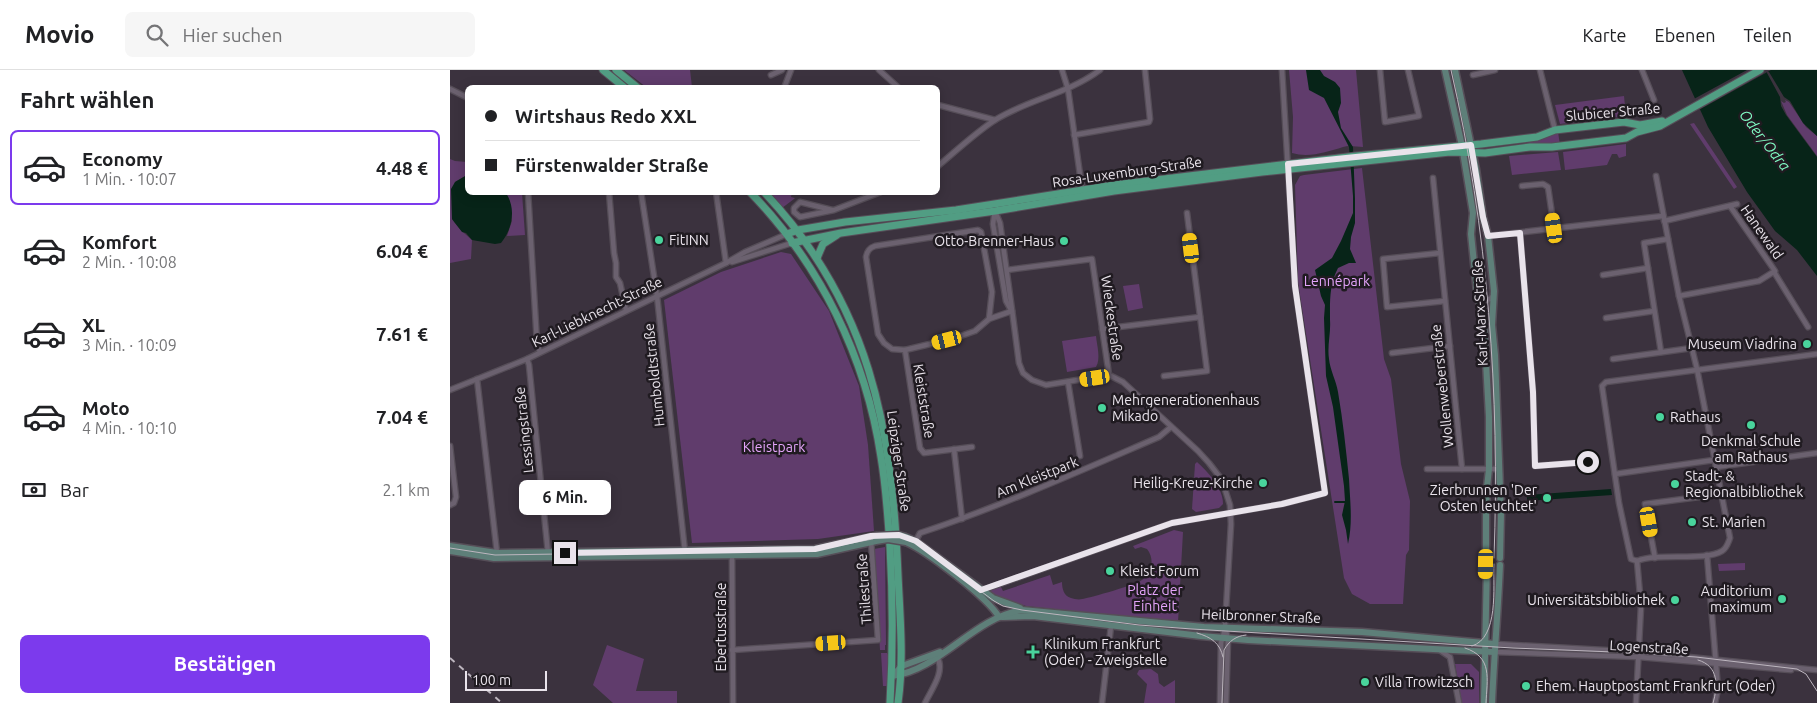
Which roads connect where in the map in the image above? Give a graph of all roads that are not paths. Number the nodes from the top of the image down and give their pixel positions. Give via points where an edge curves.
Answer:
1 (603, 70) edge
2 (616, 70) edge
3 (782, 70) edge
4 (790, 70) edge
5 (878, 70) edge
6 (1062, 70) edge
7 (1100, 70) edge
8 (1145, 70) edge
9 (1282, 70) edge
10 (1380, 70) edge
11 (1408, 70) edge
12 (1445, 70) edge
13 (1455, 70) edge
14 (1495, 70) edge
15 (1540, 70) edge
16 (1642, 70) edge
17 (1760, 70) edge
18 (771, 75) dead end
19 (1473, 76) dead end
20 (621, 85) edge
21 (634, 85) edge
22 (785, 85) edge
23 (896, 85) edge
24 (450, 89) edge
25 (1068, 89) junction
26 (465, 96) edge
27 (1654, 100) dead end
28 (940, 106) edge
29 (1673, 118) junction
30 (995, 120) junction
31 (1633, 124) junction
32 (1555, 130) junction
33 (1634, 134) junction
34 (1074, 135) junction
35 (1463, 149) junction
36 (1472, 149) junction
37 (940, 164) edge
38 (1288, 167) junction
39 (1656, 176) dead end
40 (1433, 178) dead end
41 (1522, 186) dead end
42 (1082, 189) junction
43 (528, 195) edge
44 (609, 195) edge
45 (641, 195) edge
46 (716, 195) edge
47 (753, 195) edge
48 (767, 195) edge
49 (873, 195) edge
50 (1078, 197) junction
51 (1737, 204) dead end
52 (1730, 206) junction
53 (995, 207) junction
54 (832, 210) junction
55 (1187, 213) dead end
56 (1664, 218) junction
57 (1554, 228) junction
58 (798, 230) junction
59 (841, 233) junction
60 (1520, 233) junction
61 (787, 234) junction
62 (1488, 236) junction
63 (804, 239) junction
64 (1668, 239) junction
65 (792, 243) junction
66 (1440, 253) junction
67 (817, 258) junction
68 (726, 263) junction
69 (1648, 268) junction
70 (1008, 270) junction
71 (1774, 272) junction
72 (1603, 275) dead end
73 (1494, 295) junction
74 (657, 296) junction
75 (1478, 296) junction
76 (1679, 296) junction
77 (1445, 301) junction
78 (626, 310) junction
79 (1012, 311) junction
80 (1654, 311) junction
81 (1200, 317) junction
82 (1606, 318) dead end
83 (989, 319) junction
84 (1808, 326) dead end
85 (1102, 329) junction
86 (1450, 346) junction
87 (1692, 348) junction
88 (905, 350) junction
89 (540, 352) junction
90 (1661, 352) junction
91 (1392, 353) dead end
92 (1817, 354) edge
93 (527, 359) junction
94 (1613, 359) dead end
95 (1697, 369) junction
96 (1109, 375) junction
97 (1164, 376) dead end
98 (477, 379) junction
99 (1068, 382) junction
100 (450, 390) edge
101 (1172, 427) junction
102 (450, 446) edge
103 (972, 447) dead end
104 (954, 449) junction
105 (1817, 453) edge
106 (1080, 456) dead end
107 (1714, 460) junction
108 (1588, 462) dead end
109 (1716, 467) junction
110 (1427, 469) dead end
111 (1462, 469) junction
112 (1489, 469) junction
113 (1499, 469) junction
114 (1615, 474) junction
115 (1722, 494) junction
116 (450, 505) edge
117 (1231, 513) junction
118 (962, 519) junction
119 (874, 538) junction
120 (914, 543) junction
121 (450, 546) edge
122 (450, 551) edge
123 (497, 553) junction
124 (732, 553) junction
125 (685, 554) junction
126 (1707, 555) junction
127 (548, 556) junction
128 (1655, 558) junction
129 (1637, 561) junction
130 (979, 592) junction
131 (1002, 602) junction
132 (991, 606) junction
133 (1029, 610) junction
134 (999, 617) junction
135 (986, 623) junction
136 (1112, 626) junction
137 (1225, 627) junction
138 (1225, 638) junction
139 (1486, 643) junction
140 (1495, 644) junction
141 (1438, 649) junction
142 (732, 650) junction
143 (946, 650) junction
144 (1485, 651) junction
145 (1494, 652) junction
146 (1639, 654) junction
147 (937, 657) junction
148 (1716, 661) junction
149 (902, 666) junction
150 (1817, 670) edge
151 (901, 675) junction
152 (892, 676) junction
153 (733, 703) edge
154 (890, 703) edge
155 (898, 703) edge
156 (925, 703) edge
157 (1102, 703) edge
158 (1220, 703) edge
159 (1226, 703) edge
160 (1459, 703) edge
161 (1484, 703) edge
162 (1492, 703) edge
163 (1636, 703) edge
164 (1715, 703) edge

1 - 20 main road
2 - 21 main road
3 - 18 street
4 - 22 street
5 - 23 street
6 - 25 street
7 - 25 street
8 - 34 street via 1149,122
9 - 38 street
10 - 11 street via 1385,122 1419,116
12 - 35 street, Karl-Marx-Straße
13 - 36 street, Karl-Marx-Straße
14 - 19 street
15 - 32 street
16 - 27 street
17 - 29 main road
24 - 26 street
25 - 30 street
25 - 34 street
28 - 30 street
29 - 31 main road, Slubicer Straße
29 - 33 main road, Slubicer Straße
30 - 37 street
31 - 32 main road, Slubicer Straße via 1624,122
31 - 33 main road
32 - 36 main road, Slubicer Straße via 1537,137
33 - 36 main road, Slubicer Straße via 1626,138 1564,146 1485,153
34 - 42 street
35 - 36 main road, Rosa-Luxemburg-Straße
35 - 38 main road, Rosa-Luxemburg-Straße
35 - 75 street, Karl-Marx-Straße via 1473,213 1471,234
36 - 62 street, Karl-Marx-Straße
38 - 42 main road, Rosa-Luxemburg-Straße
38 - 50 main road, Rosa-Luxemburg-Straße
38 - 117 street via 1295,286 1325,493
39 - 56 street
40 - 66 street, Wollenweberstraße
41 - 57 street via 1544,184 1548,187
42 - 50 main road
42 - 53 main road, Rosa-Luxemburg-Straße
43 - 89 street
44 - 78 street via 616,277
45 - 74 street, Humboldtstraße
46 - 68 street
47 - 61 main road, Leipziger Straße
48 - 58 main road, Leipziger Straße
49 - 54 street
50 - 53 main road, Rosa-Luxemburg-Straße
51 - 52 street
52 - 56 street
52 - 71 street, Hanewald
53 - 58 main road, Rosa-Luxemburg-Straße
53 - 59 main road, Rosa-Luxemburg-Straße
53 - 70 street
53 - 79 street via 993,224 1006,301
54 - 54 street via 800,202 794,208 800,217
55 - 81 street
56 - 57 street
56 - 64 street
57 - 60 street
58 - 61 main road, Rosa-Luxemburg-Straße
58 - 63 main road, Leipziger Straße
59 - 63 main road, Rosa-Luxemburg-Straße
59 - 67 main road via 823,244
60 - 62 street
60 - 108 street via 1533,392 1535,466
61 - 65 main road, Leipziger Straße
61 - 68 street, Karl-Liebknecht-Straße
62 - 73 street, Karl-Marx-Straße
63 - 65 main road, Rosa-Luxemburg-Straße
63 - 67 main road, Leipziger Straße
64 - 69 street via 1644,243
64 - 76 street
65 - 68 street, Karl-Liebknecht-Straße
65 - 152 main road, Leipziger Straße via 837,314 851,345 874,421 882,457 888,525
66 - 77 street, Wollenweberstraße
66 - 77 street via 1383,259 1387,307
67 - 149 main road, Leipziger Straße via 844,304 860,341 881,419 897,539
68 - 74 street, Karl-Liebknecht-Straße
69 - 72 street
69 - 80 street
70 - 79 street
70 - 85 street, Wieckestraße via 1092,259
71 - 76 street via 1759,281
71 - 84 street, Hanewald
73 - 75 street via 1486,300
73 - 113 street, Karl-Marx-Straße via 1492,325
74 - 78 street, Karl-Liebknecht-Straße
74 - 125 street, Humboldtstraße
75 - 112 street, Karl-Marx-Straße via 1484,325
76 - 87 street
77 - 86 street, Wollenweberstraße
78 - 89 street, Karl-Liebknecht-Straße
79 - 83 street
79 - 99 street via 1022,373 1046,385
80 - 82 street
80 - 90 street
81 - 85 street
81 - 97 street via 1207,371
83 - 88 street via 975,331
83 - 88 street via 992,292 978,230 869,248 866,257 878,334 892,349
85 - 96 street, Wieckestraße
86 - 91 street
86 - 111 street, Wollenweberstraße
87 - 90 street
87 - 95 street
88 - 104 street, Kleiststraße via 920,448 924,453
89 - 93 street, Karl-Liebknecht-Straße
90 - 94 street
92 - 95 street
93 - 98 street, Karl-Liebknecht-Straße
93 - 127 street, Lessingstraße
95 - 107 street
95 - 114 street via 1606,382 1602,386
96 - 99 street
96 - 101 street via 1123,382
98 - 100 street, Karl-Liebknecht-Straße
98 - 123 street
99 - 106 street
101 - 117 street via 1222,480
101 - 118 street, Am Kleistpark via 1159,437
102 - 116 street via 456,497
103 - 104 street, Kleiststraße
104 - 118 street, Kleiststraße
105 - 109 street
107 - 109 street
107 - 114 street
109 - 115 street
110 - 111 street
111 - 112 street
112 - 113 street
112 - 139 street, Karl-Marx-Straße via 1486,487
113 - 140 street, Karl-Marx-Straße via 1500,562
114 - 129 street via 1628,550 1631,558
115 - 126 street via 1730,538 1722,551
115 - 128 street via 1645,504
117 - 130 street via 1187,519 1152,529
117 - 137 street
118 - 120 street, Am Kleistpark via 920,533
119 - 120 street, bridge
119 - 124 street via 817,554
119 - 142 street, Thilestraße via 878,640
120 - 130 street
121 - 123 street
122 - 127 street via 494,558
123 - 127 street
124 - 125 street
124 - 142 street, Ebertusstraße
125 - 127 street
126 - 128 street
126 - 148 street
128 - 129 street
129 - 146 street via 1641,597
130 - 131 street
130 - 132 street
131 - 133 street
131 - 134 street via 1003,613
132 - 134 street
132 - 135 street
133 - 134 street, Heilbronner Straße
133 - 137 street, Heilbronner Straße via 1183,626
134 - 135 street, Heilbronner Straße
134 - 136 street, Heilbronner Straße via 1033,616
135 - 143 street, Heilbronner Straße
136 - 138 street, Heilbronner Straße
136 - 157 street
137 - 138 street
137 - 139 street, Heilbronner Straße via 1362,632
138 - 141 street, Heilbronner Straße
138 - 158 street
138 - 159 street
139 - 140 street, Heilbronner Straße
139 - 144 street, Karl-Marx-Straße
140 - 145 street, Karl-Marx-Straße
140 - 146 street, Logenstraße
141 - 144 street, Heilbronner Straße
141 - 160 street via 1450,657
142 - 153 street, Ebertusstraße
143 - 147 street, Heilbronner Straße
143 - 149 street, Heilbronner Straße
144 - 145 street, Heilbronner Straße
144 - 161 street, Karl-Marx-Straße
145 - 146 street, Logenstraße
145 - 162 street, Karl-Marx-Straße
146 - 148 street, Logenstraße
146 - 163 street
147 - 151 street, Heilbronner Straße
147 - 156 street via 940,672
148 - 150 street, Logenstraße
148 - 164 street via 1718,689
149 - 151 main road, Leipziger Straße
149 - 152 street, Heilbronner Straße
151 - 152 street, Heilbronner Straße
151 - 155 main road, Leipziger Straße
152 - 154 main road, Leipziger Straße

